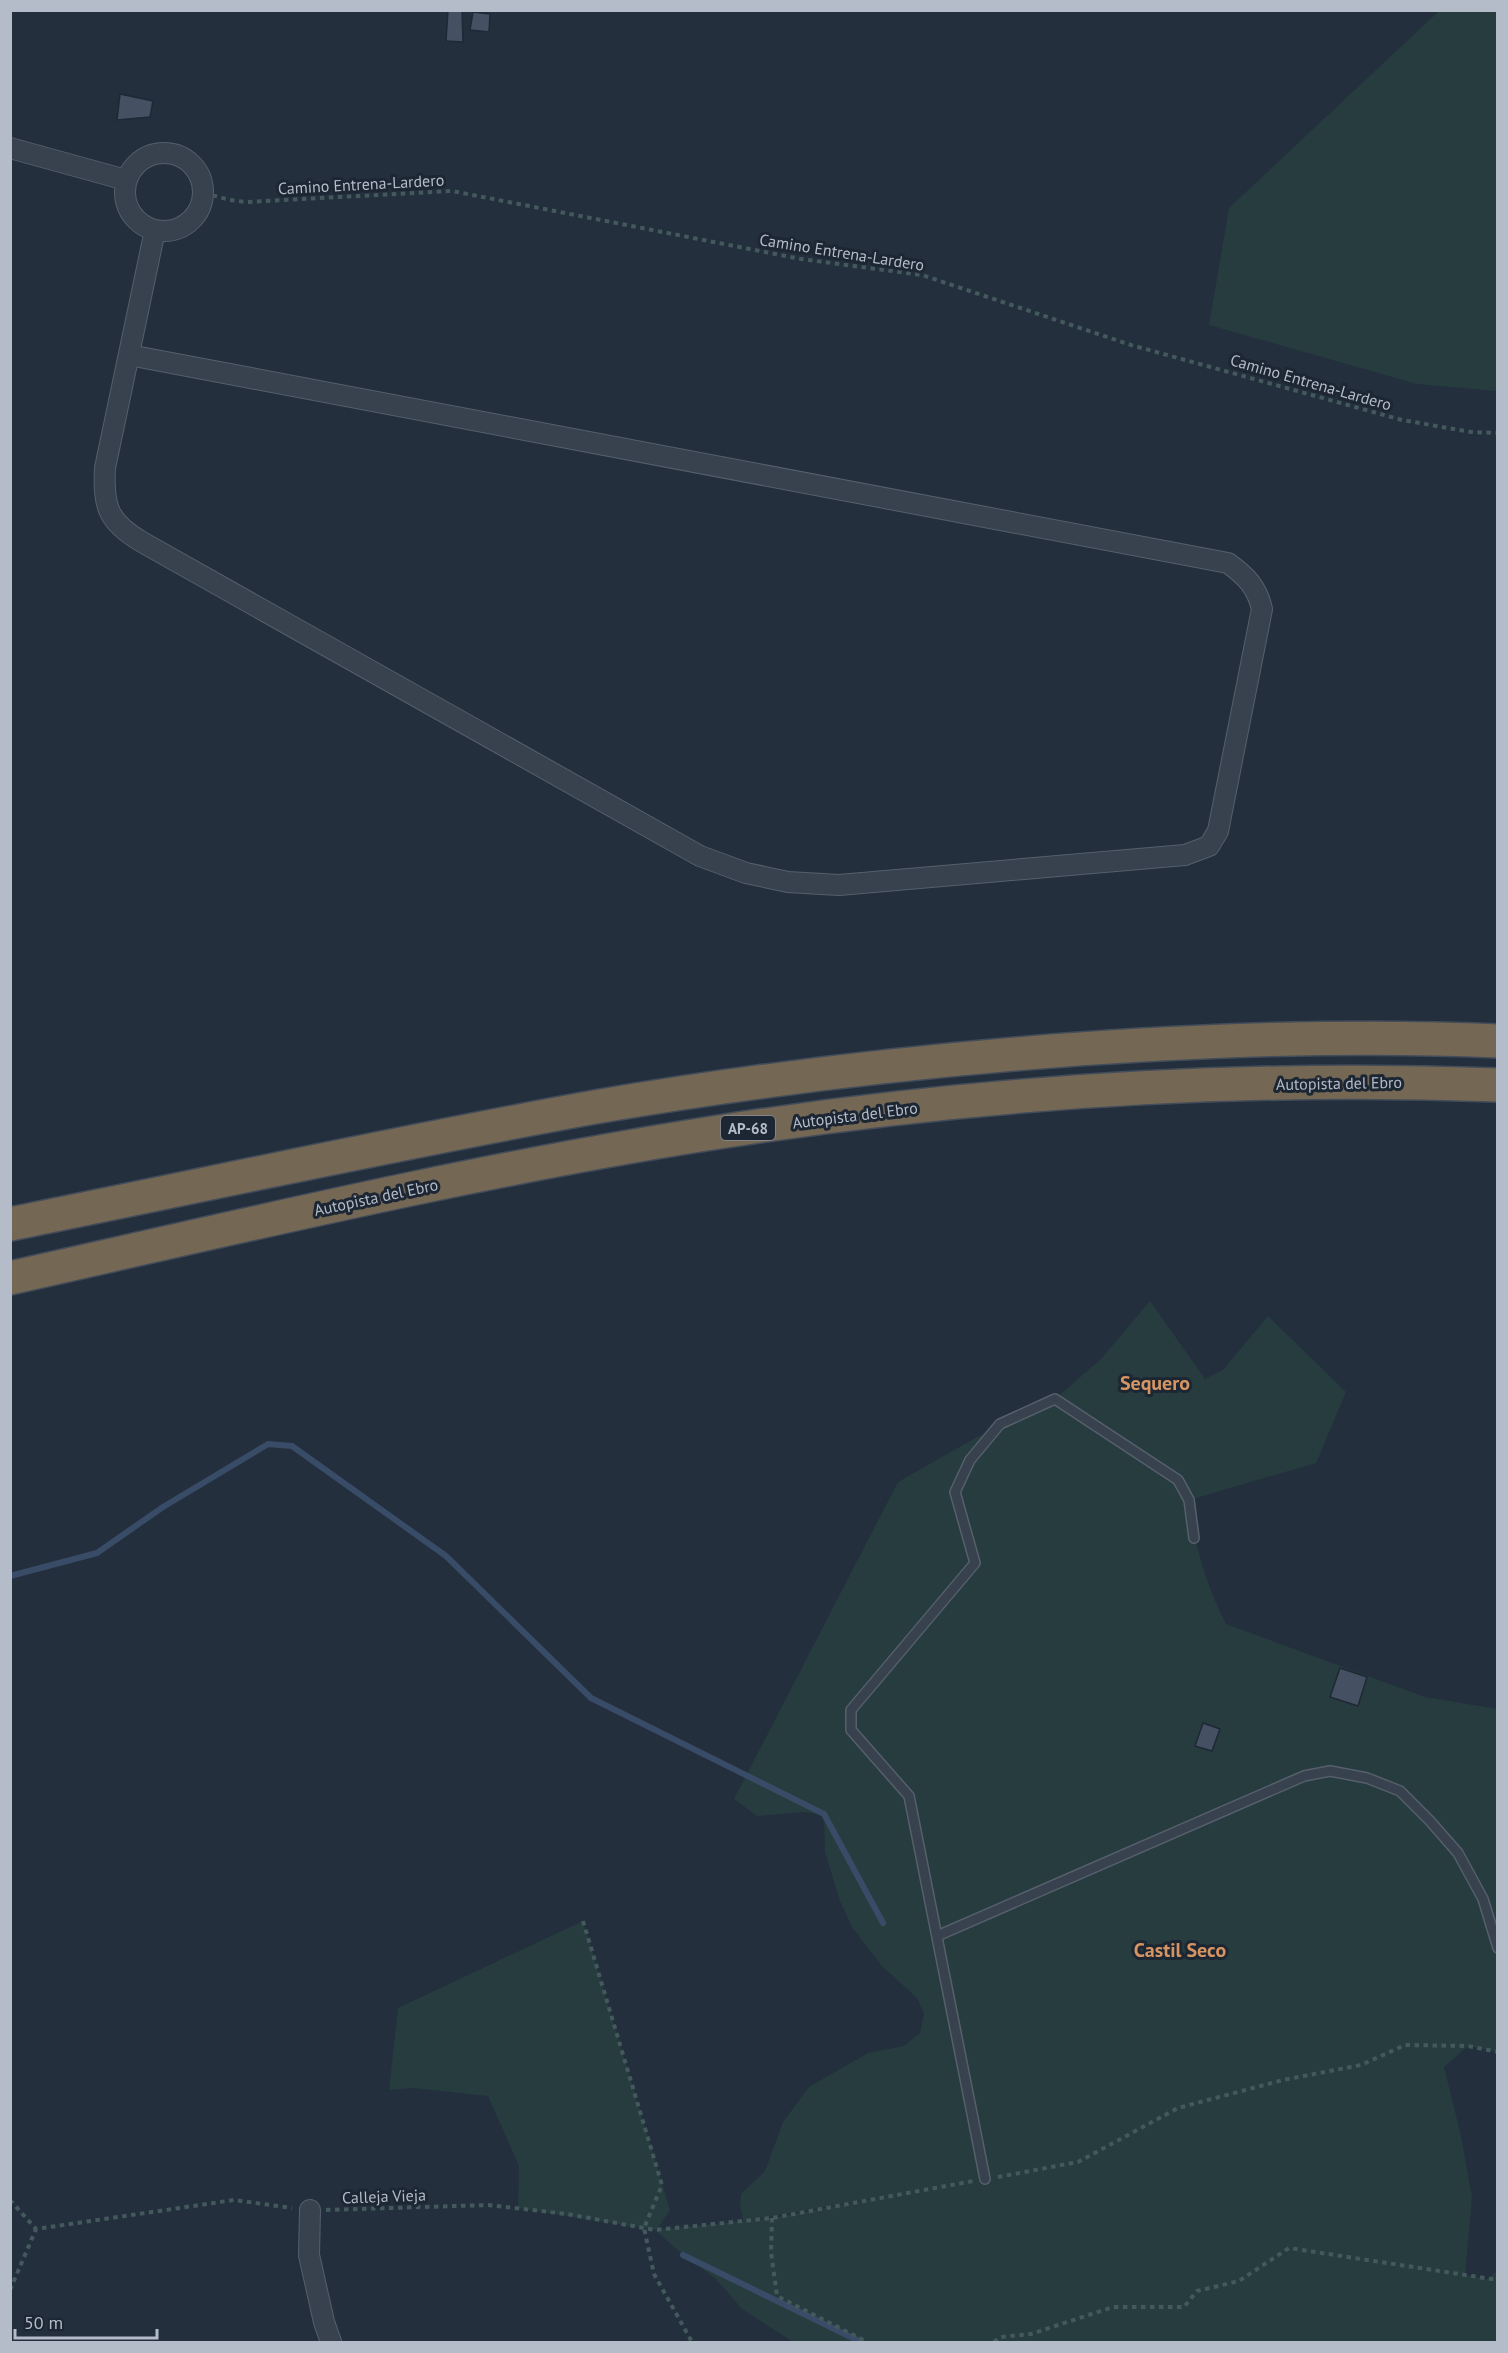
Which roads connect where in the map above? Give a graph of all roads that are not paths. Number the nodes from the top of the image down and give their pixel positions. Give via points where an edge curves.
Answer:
1 (10, 148) edge
2 (126, 180) junction
3 (154, 230) junction
4 (129, 355) junction
5 (1497, 1041) edge
6 (1497, 1085) edge
7 (10, 1224) edge
8 (10, 1278) edge
9 (1194, 1538) dead end
10 (937, 1936) junction
11 (1497, 1948) edge
12 (985, 2179) road end
13 (310, 2210) road end
14 (331, 2343) edge

1 - 2 street
2 - 3 street via 127,206 134,217
2 - 3 street via 143,158 156,153 184,157 195,166 204,193 194,218 183,227
3 - 4 street
4 - 4 street via 105,468 104,493 107,507 127,533 700,856 746,873 788,882 839,885 1185,855 1209,846 1218,831 1262,609 1258,592 1246,576 1228,563
5 - 7 highway via 1342,1038 1139,1045 993,1056 742,1084 427,1139
6 - 8 highway, Autopista del Ebro / AP-68 via 1317,1082 1179,1087 1036,1096 806,1120 534,1164
9 - 10 lane via 1188,1500 1178,1480 1055,1399 1000,1424 970,1460 955,1492 975,1563 851,1710 851,1730 909,1796
10 - 11 lane via 1304,1776 1330,1771 1367,1778 1400,1791 1430,1821 1458,1853 1483,1899
10 - 12 lane
13 - 14 street via 309,2255

